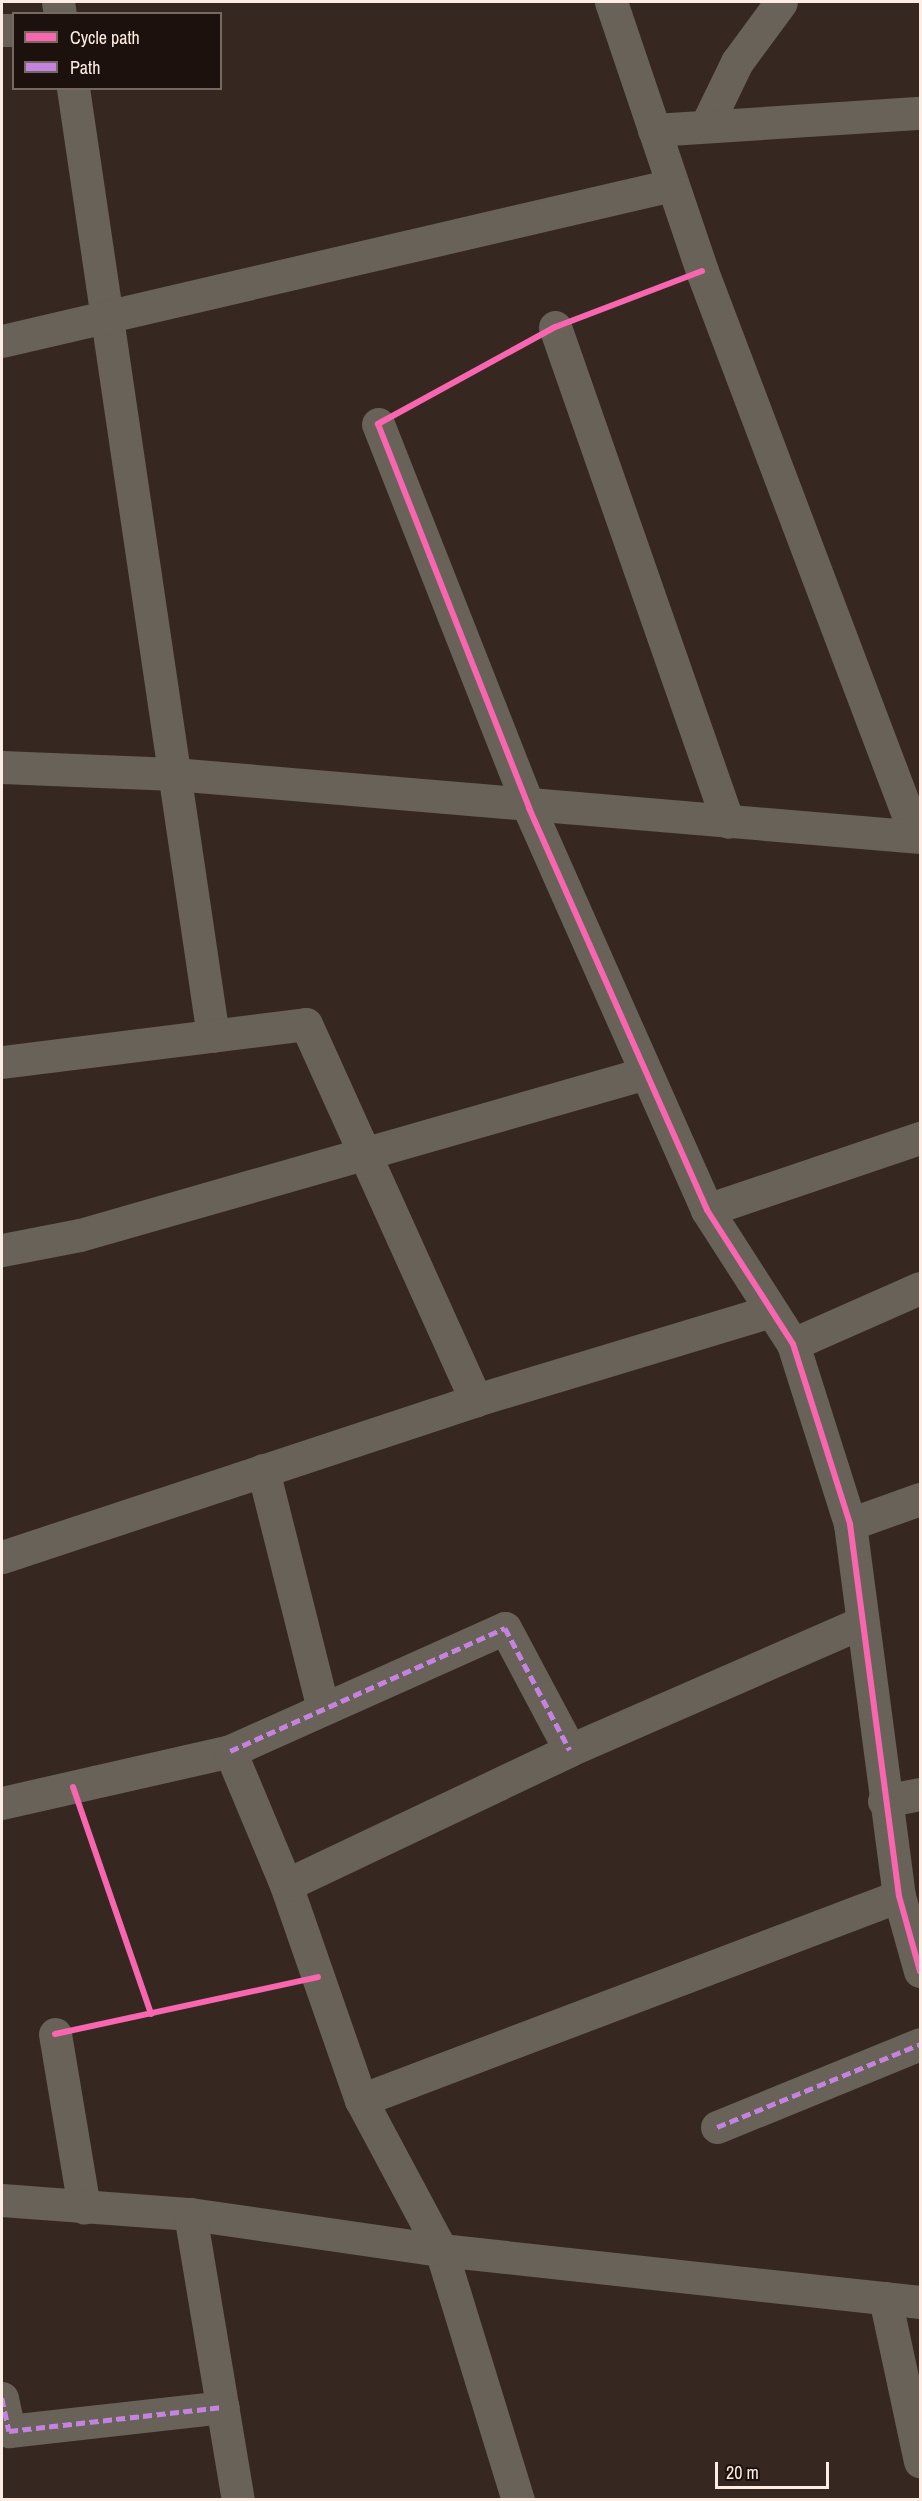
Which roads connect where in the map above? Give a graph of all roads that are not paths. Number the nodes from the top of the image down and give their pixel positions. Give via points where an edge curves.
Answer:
1 (610, 2) edge
2 (781, 2) edge
3 (73, 90) edge
4 (921, 113) edge
5 (707, 124) junction
6 (654, 130) junction
7 (672, 185) junction
8 (110, 315) junction
9 (555, 327) dead end
10 (2, 341) edge
11 (378, 424) dead end
12 (2, 766) edge
13 (174, 774) junction
14 (529, 808) junction
15 (728, 822) junction
16 (918, 836) edge
17 (213, 1035) junction
18 (2, 1062) edge
19 (646, 1072) junction
20 (921, 1138) edge
21 (361, 1153) junction
22 (707, 1210) junction
23 (2, 1250) edge
24 (921, 1288) edge
25 (768, 1312) junction
26 (793, 1344) junction
27 (476, 1400) junction
28 (263, 1470) junction
29 (921, 1499) edge
30 (850, 1524) junction
31 (2, 1557) edge
32 (861, 1623) junction
33 (323, 1709) junction
34 (230, 1750) junction
35 (570, 1750) junction
36 (921, 1794) edge
37 (884, 1801) junction
38 (2, 1803) edge
39 (286, 1885) junction
40 (899, 1896) junction
41 (921, 1971) edge
42 (55, 2034) dead end
43 (921, 2044) edge
44 (361, 2100) junction
45 (717, 2127) dead end
46 (2, 2200) edge
47 (84, 2208) junction
48 (190, 2214) junction
49 (441, 2250) junction
50 (885, 2298) junction
51 (921, 2302) edge
52 (2, 2398) edge
53 (223, 2408) junction
54 (921, 2461) edge
55 (238, 2499) edge
56 (518, 2499) edge

1 - 6 street
2 - 5 street via 737,62
3 - 8 street
4 - 5 street
5 - 6 street
6 - 7 street
7 - 8 street
7 - 16 street
8 - 10 street
8 - 13 street
9 - 15 street
11 - 14 street
12 - 13 street
13 - 14 street
13 - 17 street
14 - 15 street
14 - 19 street
15 - 16 street
17 - 18 street
17 - 21 street via 306,1024
19 - 21 street
19 - 22 street
20 - 22 street
21 - 23 street via 80,1235
21 - 27 street
22 - 25 street
24 - 26 street
25 - 26 street
25 - 27 street
26 - 30 street
27 - 28 street
28 - 31 street
28 - 33 street
29 - 30 street
30 - 32 street
32 - 35 street
32 - 37 street
33 - 34 street
33 - 35 street via 505,1628
34 - 38 street
34 - 39 street
35 - 39 street
36 - 37 street
37 - 40 street
39 - 44 street
40 - 41 street
40 - 44 street
42 - 47 street
43 - 45 street
44 - 49 street
46 - 47 street
47 - 48 street
48 - 49 street
48 - 53 street
49 - 50 street
49 - 56 street
50 - 51 street
50 - 54 street
52 - 53 street via 9,2431
53 - 55 street

